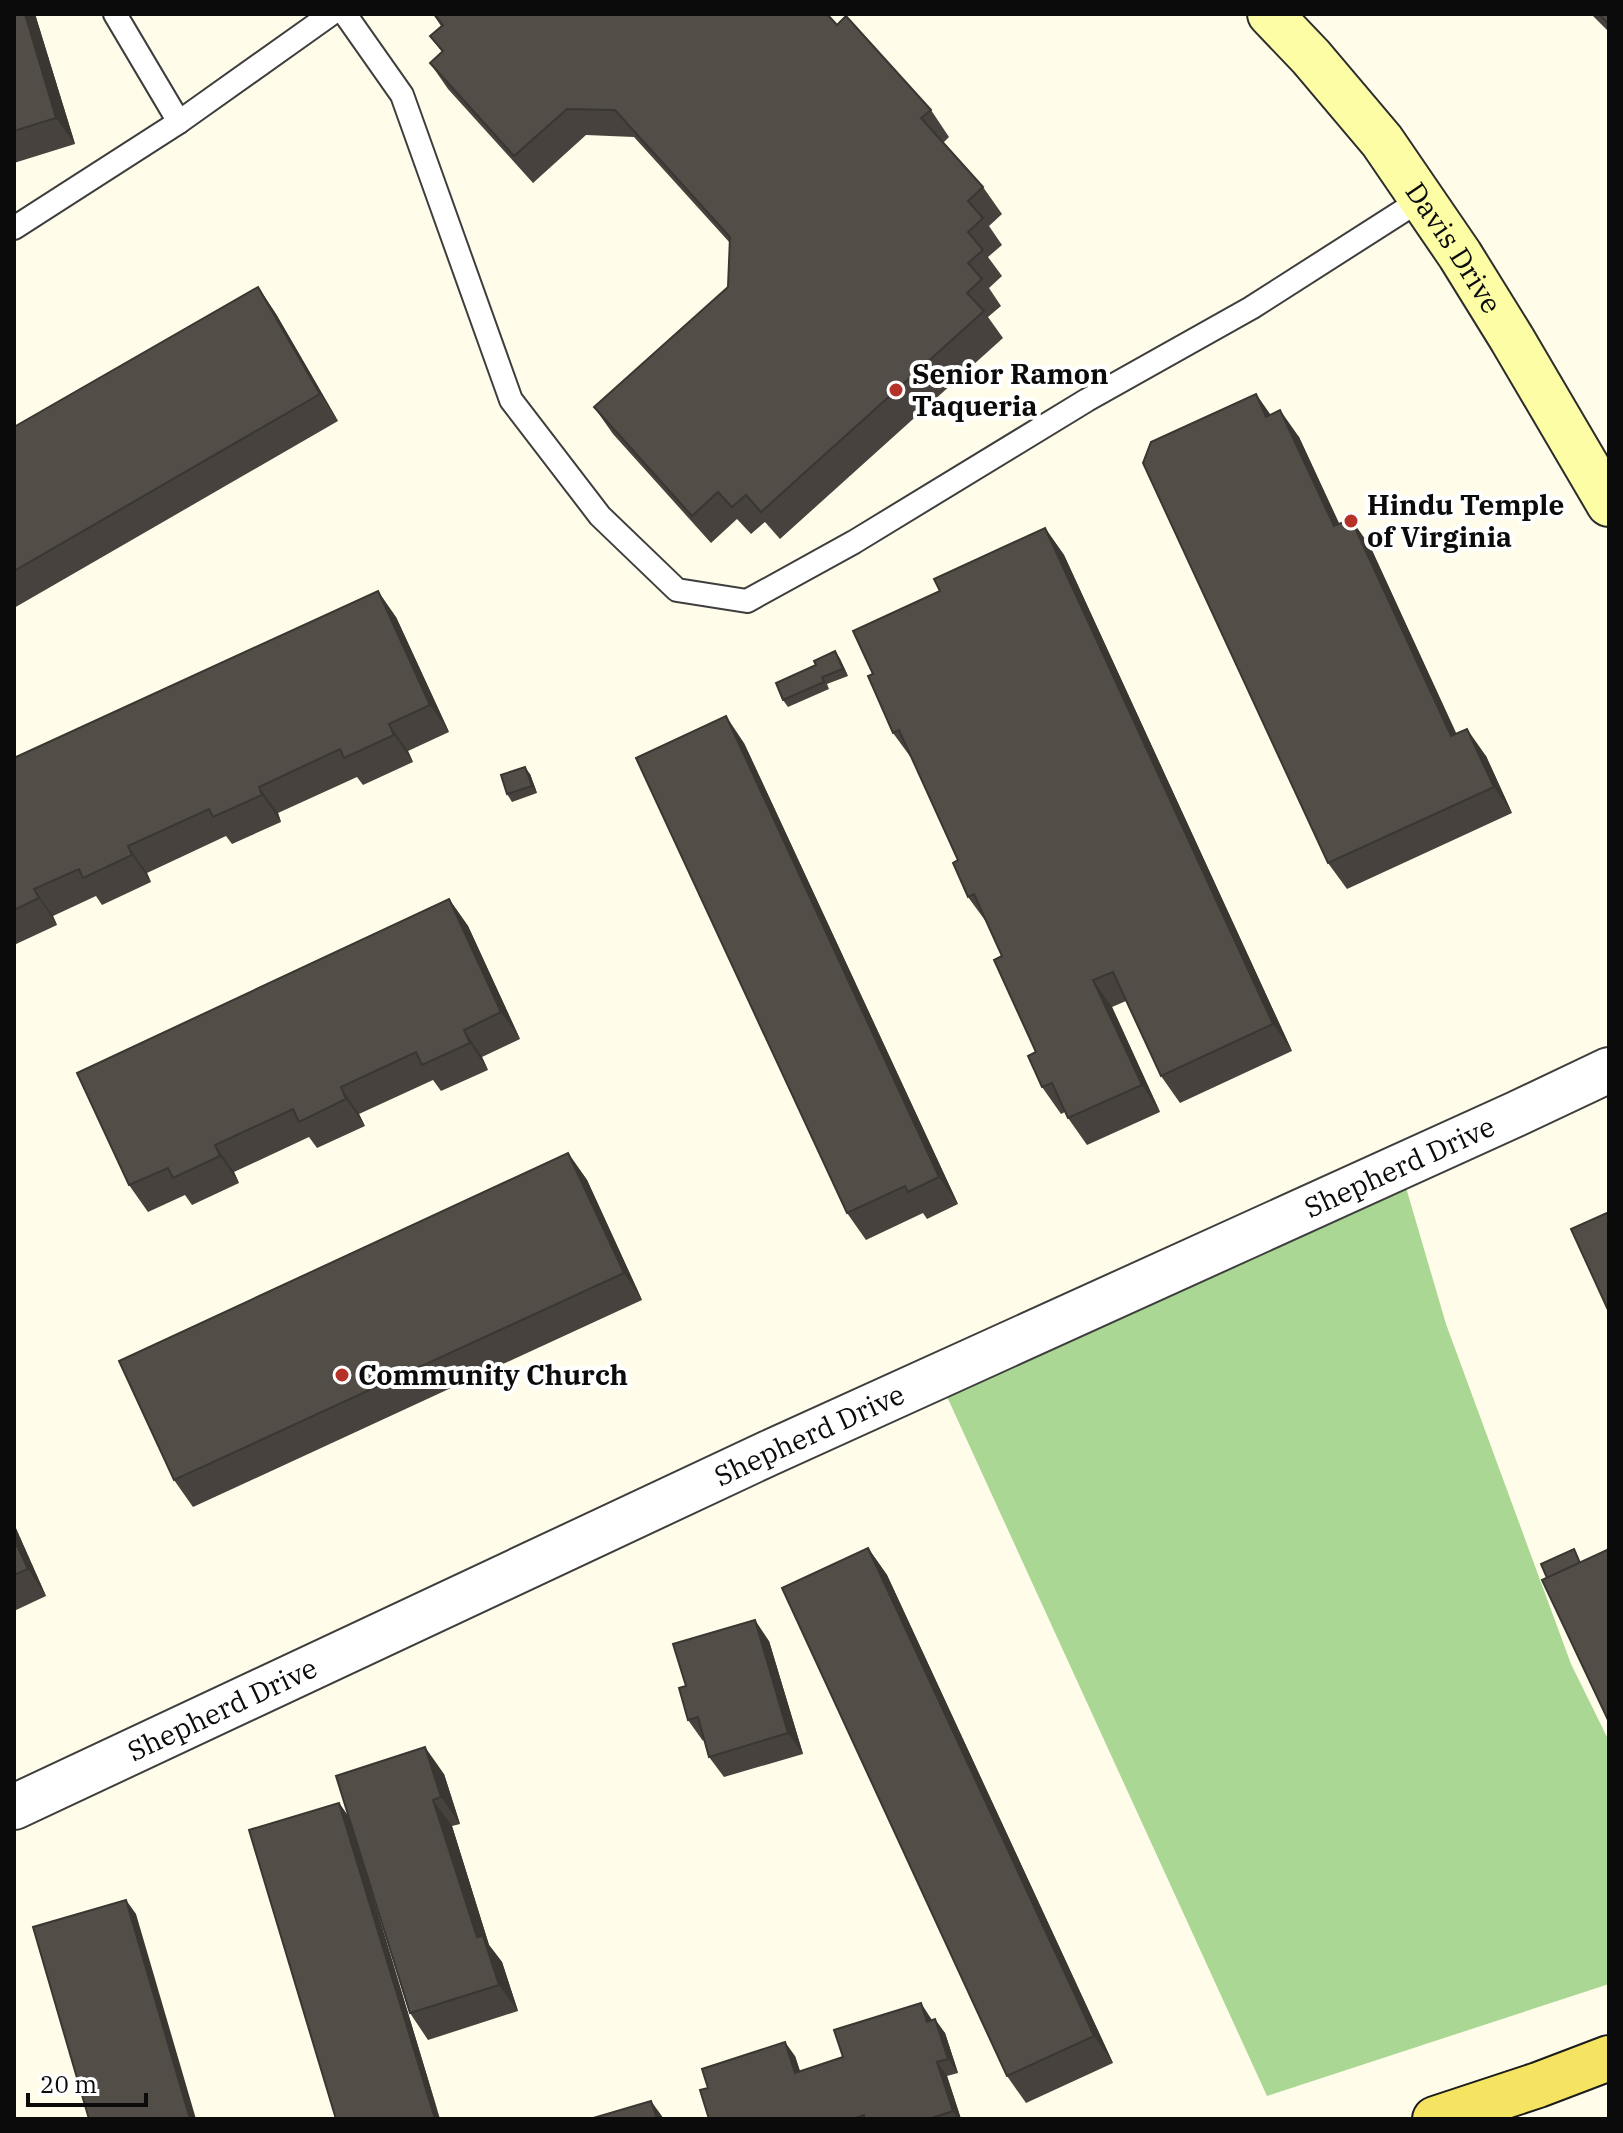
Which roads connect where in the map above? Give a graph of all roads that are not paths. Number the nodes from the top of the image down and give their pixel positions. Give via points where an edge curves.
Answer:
1 (115, 14) edge
2 (331, 14) edge
3 (345, 14) edge
4 (1270, 14) edge
5 (179, 122) junction
6 (1420, 200) junction
7 (14, 228) edge
8 (1609, 504) edge
9 (1609, 1070) edge
10 (14, 1807) edge
11 (1609, 2058) edge
12 (1435, 2119) edge

1 - 5 lane
2 - 5 lane
3 - 6 lane via 402,95 511,400 600,516 677,590 747,601 1251,308
4 - 6 main road, Davis Drive via 1382,141
5 - 7 lane
6 - 8 main road, Davis Drive via 1460,255
9 - 10 street, Shepherd Drive via 782,1447
11 - 12 main road

